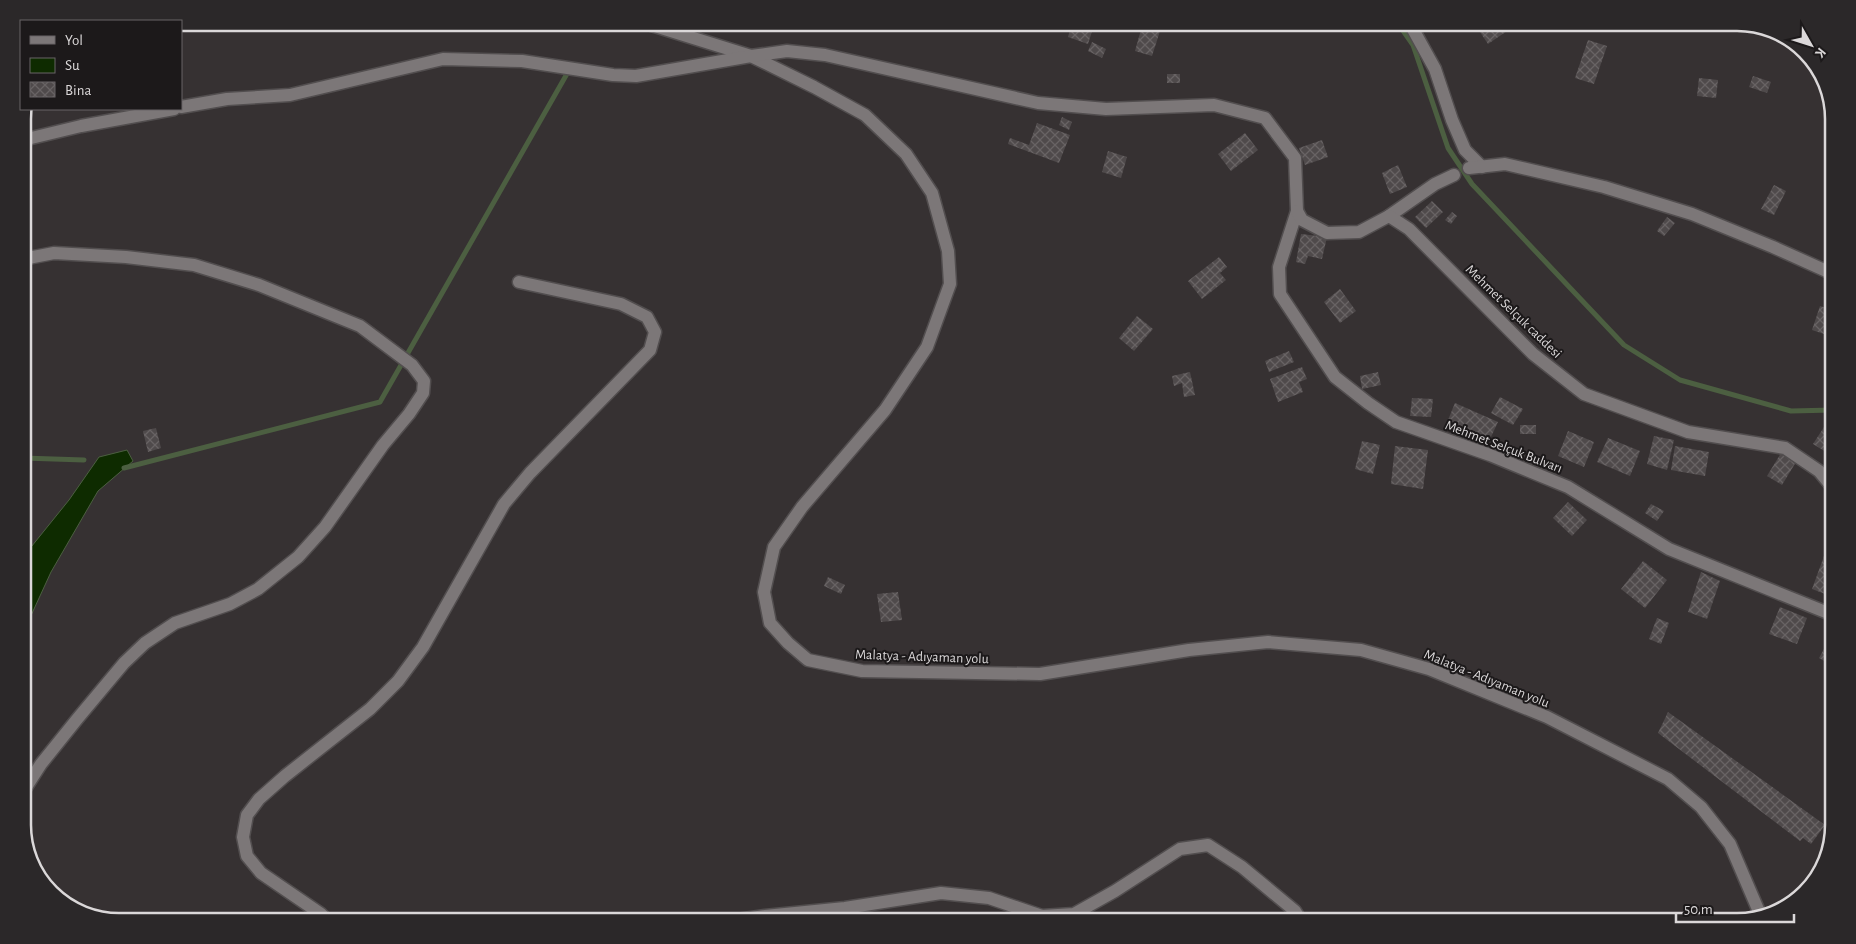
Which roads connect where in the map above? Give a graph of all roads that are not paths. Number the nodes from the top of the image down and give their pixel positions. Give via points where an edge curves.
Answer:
1 (671, 31) edge
2 (1415, 31) edge
3 (752, 56) junction
4 (182, 107) edge
5 (169, 110) edge
6 (31, 138) edge
7 (1454, 175) dead end
8 (1297, 211) junction
9 (1390, 216) junction
10 (31, 257) edge
11 (1825, 270) edge
12 (518, 282) dead end
13 (1825, 478) edge
14 (1825, 611) edge
15 (31, 780) edge
16 (1758, 910) edge
17 (320, 913) edge
18 (795, 913) edge
19 (1033, 913) edge
20 (1076, 913) edge
21 (1296, 913) edge

1 - 3 main road, Malatya - Adıyaman yolu
2 - 11 main road via 1435,69 1465,150 1476,167 1505,164 1613,190 1692,214
3 - 4 main road, Mehmet Selçuk Bulvarı via 636,76 522,61 443,60 290,95 226,99
3 - 8 main road, Mehmet Selçuk Bulvarı via 787,51 825,55 1038,103 1106,109 1214,106 1265,118 1295,158
3 - 16 main road, Malatya - Adıyaman yolu via 865,115 906,154 932,193 948,250 950,284 927,347 885,410 802,507 774,547 764,592 770,623 808,660 862,671 1040,674 1189,650 1268,642 1361,650 1421,666 1547,718 1668,778 1701,807 1730,844
5 - 6 main road
7 - 9 main road via 1435,184
8 - 9 main road via 1302,220 1327,233 1359,232
8 - 14 main road, Mehmet Selçuk Bulvarı via 1279,267 1280,294 1335,378 1396,422 1568,487 1669,549
9 - 13 main road, Mehmet Selçuk caddesi via 1409,229 1533,354 1584,394 1688,432 1786,448
10 - 15 main road via 54,253 194,265 260,285 360,326 412,365 424,381 423,393 409,414 383,444 325,527 298,557 258,589 230,604 175,623 145,642 78,718
12 - 17 main road via 621,304 647,317 655,332 650,350 530,472 504,504 424,648 398,681 349,727 259,799 247,815 242,836 246,856 261,873
18 - 19 main road via 941,893 989,898
20 - 21 main road via 1180,849 1208,845 1242,867

